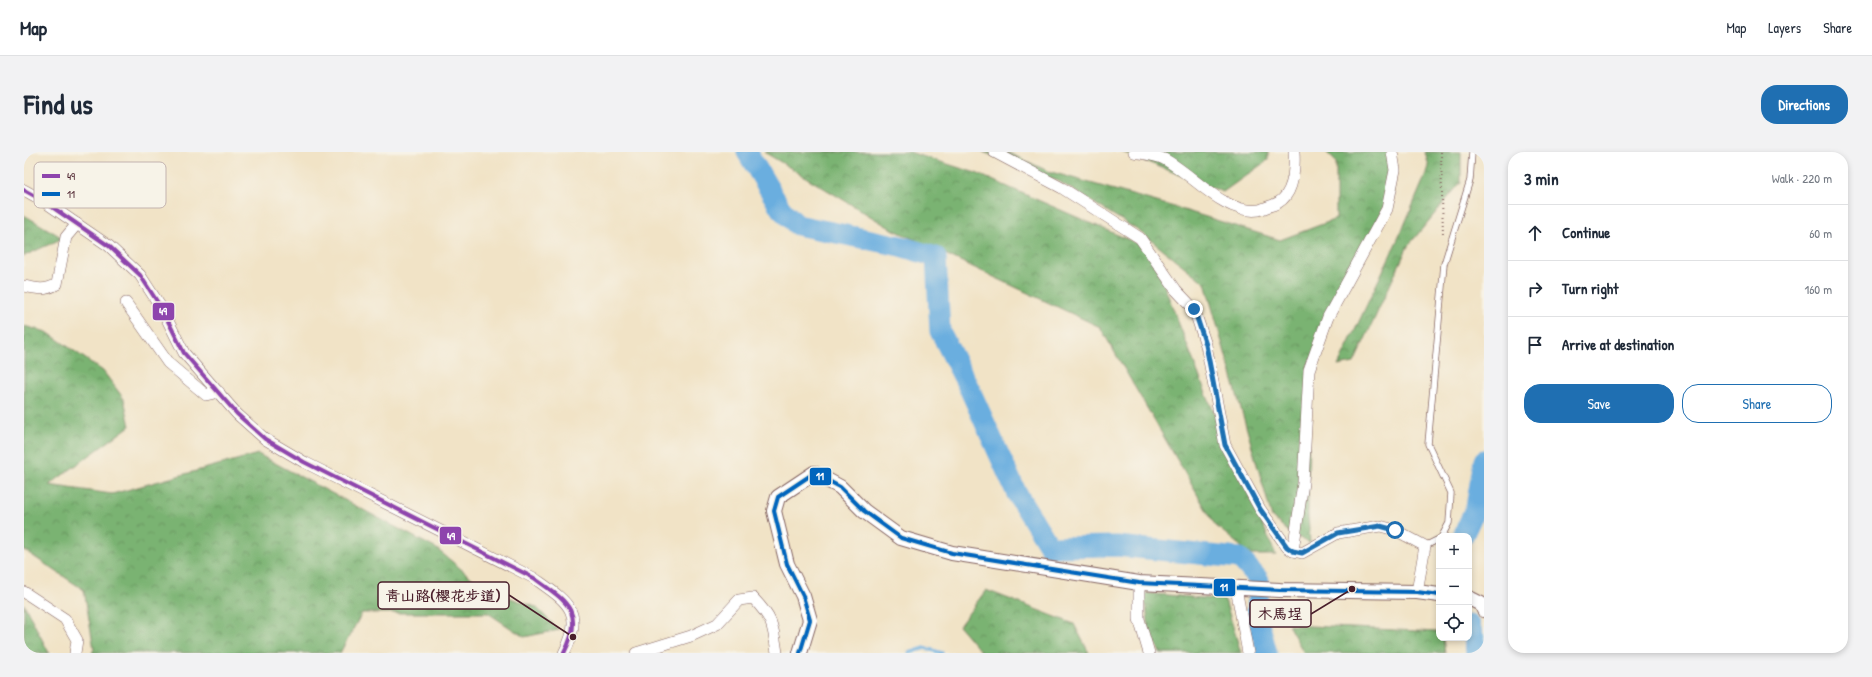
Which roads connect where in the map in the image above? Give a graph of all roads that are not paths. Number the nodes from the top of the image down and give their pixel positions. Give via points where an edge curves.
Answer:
1 (994, 152) edge
2 (1134, 152) edge
3 (1294, 152) edge
4 (1392, 152) edge
5 (1472, 152) edge
6 (24, 190) edge
7 (34, 196) edge
8 (54, 208) edge
9 (77, 224) junction
10 (24, 286) edge
11 (126, 303) dead end
12 (218, 392) junction
13 (1444, 533) edge
14 (1436, 540) edge
15 (1425, 546) junction
16 (1293, 551) junction
17 (1139, 583) junction
18 (1239, 588) junction
19 (24, 592) edge
20 (1417, 592) junction
21 (1436, 595) edge
22 (1472, 600) edge
23 (1484, 610) edge
24 (75, 653) edge
25 (564, 653) edge
26 (636, 653) edge
27 (777, 653) edge
28 (800, 653) edge
29 (1149, 653) edge
30 (1248, 653) edge

1 - 16 street via 1062,188 1140,238 1176,290 1194,309 1206,345 1225,445 1260,509 1287,547
2 - 3 street via 1163,159 1190,175 1216,198 1238,208 1258,210 1278,203 1292,185
4 - 16 street via 1395,170 1387,209 1328,317 1309,370 1303,483
5 - 13 lane via 1470,180 1444,264 1428,444 1451,493 1449,523
6 - 7 street
8 - 9 street
9 - 10 street via 66,237 56,284 40,290
9 - 12 street via 109,246 140,275 162,309 184,353
11 - 12 street via 168,363 206,395
12 - 25 street via 237,414 265,439 304,462 534,578 555,593 568,605 575,626
14 - 15 lane
15 - 16 street via 1395,530 1380,526 1338,533 1302,553
15 - 20 street
17 - 18 street
17 - 28 street via 952,553 918,544 901,538 864,511 840,487 814,473 778,497 774,511 787,564 803,596 810,620
17 - 29 street via 1139,619
18 - 20 street
18 - 30 street
19 - 24 street via 65,619 77,640
20 - 21 street
22 - 23 street via 1481,604
26 - 27 street via 690,636 717,624 739,600 753,598 767,613 773,625

